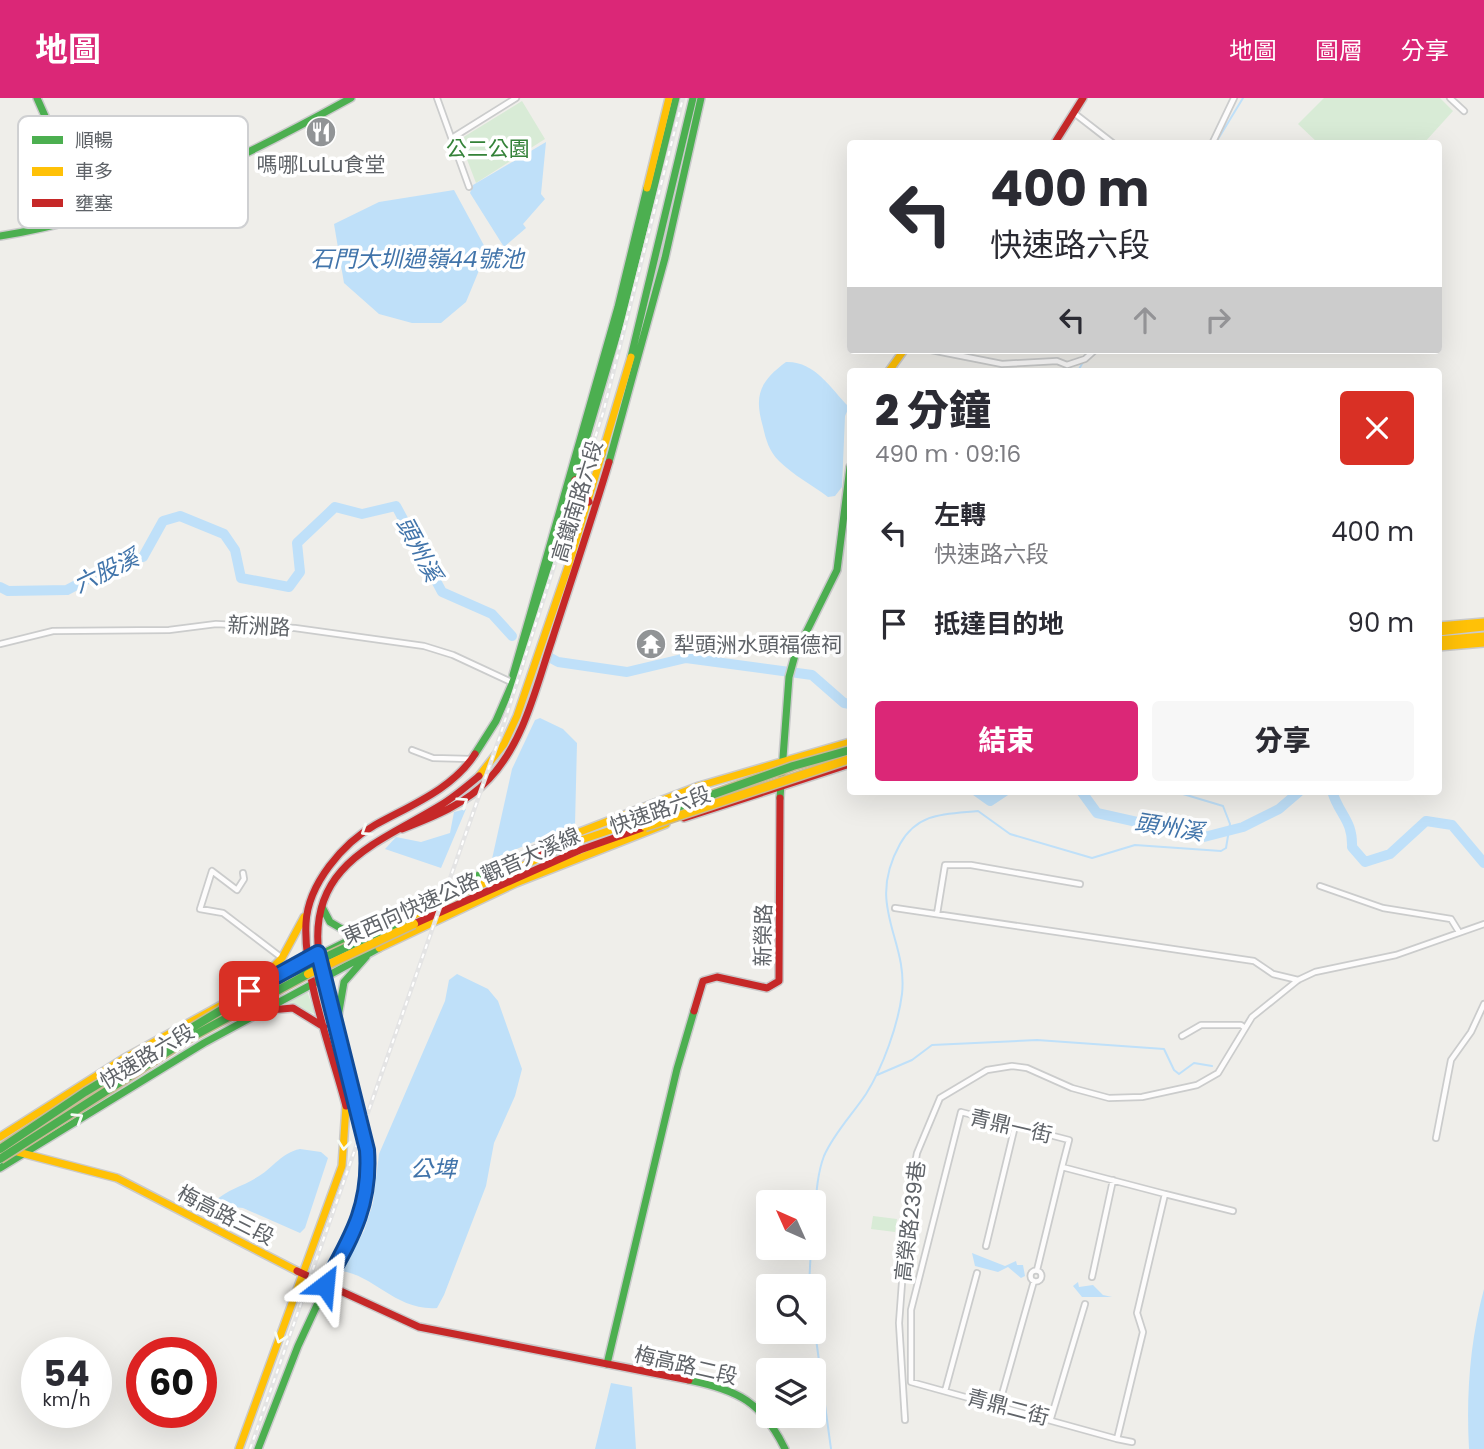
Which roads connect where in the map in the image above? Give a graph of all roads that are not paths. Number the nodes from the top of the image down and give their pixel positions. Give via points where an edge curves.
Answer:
1 (37, 98) edge
2 (351, 98) edge
3 (437, 98) edge
4 (516, 98) edge
5 (669, 98) edge
6 (676, 98) edge
7 (693, 98) edge
8 (701, 98) edge
9 (1083, 98) edge
10 (1234, 98) edge
11 (1450, 98) edge
12 (1464, 111) dead end
13 (1074, 113) junction
14 (45, 116) edge
15 (452, 138) junction
16 (1057, 140) edge
17 (1109, 140) edge
18 (1214, 140) edge
19 (656, 150) junction
20 (682, 151) junction
21 (248, 152) edge
22 (684, 180) junction
23 (655, 186) junction
24 (469, 187) dead end
25 (58, 228) edge
26 (0, 236) edge
27 (951, 354) edge
28 (1091, 354) edge
29 (602, 454) junction
30 (579, 457) junction
31 (573, 477) junction
32 (847, 491) edge
33 (589, 502) junction
34 (594, 511) junction
35 (564, 520) junction
36 (582, 522) junction
37 (1484, 625) edge
38 (1442, 626) edge
39 (1442, 631) edge
40 (1484, 636) edge
41 (1442, 640) edge
42 (0, 643) edge
43 (1484, 643) edge
44 (1442, 647) edge
45 (512, 680) junction
46 (847, 743) edge
47 (412, 750) dead end
48 (847, 751) edge
49 (472, 759) junction
50 (847, 760) edge
51 (782, 762) junction
52 (847, 765) edge
53 (780, 789) junction
54 (643, 824) junction
55 (378, 838) junction
56 (578, 846) junction
57 (509, 859) junction
58 (243, 873) dead end
59 (516, 883) junction
60 (1080, 884) dead end
61 (1320, 886) dead end
62 (318, 887) junction
63 (323, 907) junction
64 (895, 908) dead end
65 (937, 914) junction
66 (412, 920) junction
67 (1484, 923) edge
68 (1459, 932) junction
69 (354, 936) junction
70 (369, 952) junction
71 (318, 953) junction
72 (282, 958) junction
73 (307, 959) junction
74 (327, 977) junction
75 (1298, 980) junction
76 (314, 983) junction
77 (249, 991) junction
78 (1484, 1004) edge
79 (256, 1013) junction
80 (324, 1027) junction
81 (1245, 1028) junction
82 (1182, 1036) dead end
83 (339, 1038) junction
84 (1015, 1126) junction
85 (0, 1137) edge
86 (1436, 1138) dead end
87 (0, 1148) edge
88 (22, 1153) junction
89 (0, 1159) edge
90 (1062, 1167) junction
91 (0, 1168) edge
92 (1113, 1180) junction
93 (1165, 1194) junction
94 (1233, 1211) dead end
95 (986, 1246) dead end
96 (923, 1259) joint
97 (977, 1273) dead end
98 (303, 1274) junction
99 (1092, 1277) dead end
100 (325, 1285) junction
101 (1085, 1304) dead end
102 (595, 1362) joint
103 (607, 1364) junction
104 (945, 1391) junction
105 (999, 1405) junction
106 (1051, 1418) junction
107 (905, 1420) dead end
108 (1118, 1439) junction
109 (1132, 1442) dead end
110 (239, 1449) edge
111 (258, 1449) edge
112 (785, 1449) edge

1 - 14 main road
2 - 21 main road
3 - 15 street
4 - 15 street
5 - 19 main road, 高鐵南路六段
6 - 23 main road, 高鐵南路六段
7 - 20 main road, 高鐵南路六段
8 - 22 main road, 高鐵南路六段
9 - 13 main road
10 - 18 street
11 - 12 street
13 - 16 main road
13 - 17 street
15 - 24 street
19 - 23 main road
19 - 30 main road, 高鐵南路六段
20 - 22 main road
20 - 29 main road, 高鐵南路六段
22 - 34 main road, 高鐵南路六段
23 - 30 main road, 高鐵南路六段
25 - 26 main road
27 - 28 street via 1002,364 1072,364
29 - 30 main road
29 - 33 main road, 高鐵南路六段
30 - 31 main road, 高鐵南路六段
31 - 33 main road
31 - 35 main road, 高鐵南路六段
31 - 45 main road, 高鐵南路六段
32 - 51 main road, 新榮路 via 837,570 791,664
33 - 34 main road
33 - 36 main road, 高鐵南路六段
55 -> 34 main road, 高鐵南路六段 via 453,809 492,779 503,764 521,729
35 - 36 main road via 571,517
35 - 45 main road, 高鐵南路六段
36 - 55 main road, 高鐵南路六段 via 504,744 463,791
37 - 38 main road
37 - 39 main road
40 - 41 main road
42 - 45 street, 新洲路 via 65,630 169,630 216,624 295,628 424,646
43 - 44 main road
45 - 49 main road, 高鐵南路六段 via 496,721
46 - 51 main road, 快速路六段
47 - 49 street via 433,758
48 - 54 main road, 東西向快速公路 觀音大溪線, bridge via 793,766
49 -> 62 main road, 高鐵南路六段 via 443,787 355,839
50 - 54 main road, 東西向快速公路 觀音大溪線, bridge
51 - 53 main road, 新榮路
51 - 57 main road, 快速路六段 via 699,786
52 - 53 main road, 快速路六段
53 - 59 main road, 快速路六段 via 672,821
53 - 103 main road, 新榮路 via 779,981 767,988 717,977 704,981 677,1069
54 - 56 main road, 東西向快速公路 觀音大溪線
55 - 63 main road, 高鐵南路六段 via 339,873
56 - 57 main road
56 - 59 main road
56 - 66 main road, 東西向快速公路 觀音大溪線
57 - 69 main road, 快速路六段
58 - 72 street via 237,890 212,871 200,909 223,914
59 - 70 main road, 快速路六段
60 - 65 street via 971,865 945,865
61 - 68 street via 1382,908 1451,919
62 - 72 main road
62 - 73 main road, 高鐵南路六段 via 306,920
63 - 69 main road via 330,922
63 - 71 main road, 高鐵南路六段
64 - 65 street
65 - 75 street via 1254,961 1273,974
66 - 87 main road, 東西向快速公路 觀音大溪線, bridge via 239,999
66 - 89 main road, 東西向快速公路 觀音大溪線, bridge via 209,1027 89,1098
67 - 68 street, 高榮路239巷
68 - 75 street, 高榮路239巷
69 - 71 main road, 快速路六段
70 - 74 main road, 快速路六段
70 - 83 main road via 344,982 337,1011
71 - 73 main road, 快速路六段
71 - 74 main road, 高鐵南路六段
72 - 77 main road
73 - 76 main road, 高鐵南路六段
73 - 77 main road, 快速路六段
74 - 76 main road, 快速路六段
74 - 83 main road, 高鐵南路六段
75 - 81 street, 高榮路239巷
76 - 79 main road, 快速路六段
76 - 80 main road, 高鐵南路六段
77 - 85 main road, 快速路六段 via 122,1059
78 - 86 street via 1451,1060
79 - 80 main road via 293,1008
88 -> 79 main road, 快速路六段
80 -> 98 main road, 高鐵南路六段 via 342,1086 346,1127 342,1166
81 - 82 street via 1201,1025
81 - 107 street, 高榮路239巷 via 1211,1080 1174,1092 1109,1098 1012,1066 987,1070 940,1098 917,1153 908,1202 899,1323
83 - 100 main road, 高鐵南路六段 via 367,1150 369,1179 355,1230
84 - 90 street, 青鼎一街 via 1069,1140
84 - 95 street
84 - 96 street, 青鼎一街 via 961,1112
87 - 88 main road, 梅高路三段
88 - 91 main road, 快速路六段
88 - 98 main road, 梅高路三段 via 117,1178
90 - 92 street, 青鼎一街
90 - 105 street via 1037,1270 1042,1276 1034,1281
92 - 93 street, 青鼎一街
92 - 99 street
93 - 94 street, 青鼎一街
93 - 108 street via 1137,1313 1143,1332
96 - 104 street, 青鼎二街 via 911,1310 911,1382
97 - 104 street
98 - 100 main road, 梅高路三段
98 -> 110 main road, 高鐵南路六段
100 - 102 main road, 梅高路三段 via 419,1327
100 - 111 main road, 高鐵南路六段
101 - 106 street
102 - 103 main road, 梅高路二段
103 - 112 main road, 梅高路二段 via 740,1393 765,1416
104 - 105 street, 青鼎二街
105 - 106 street, 青鼎二街
106 - 108 street, 青鼎二街
108 - 109 street, 青鼎二街

